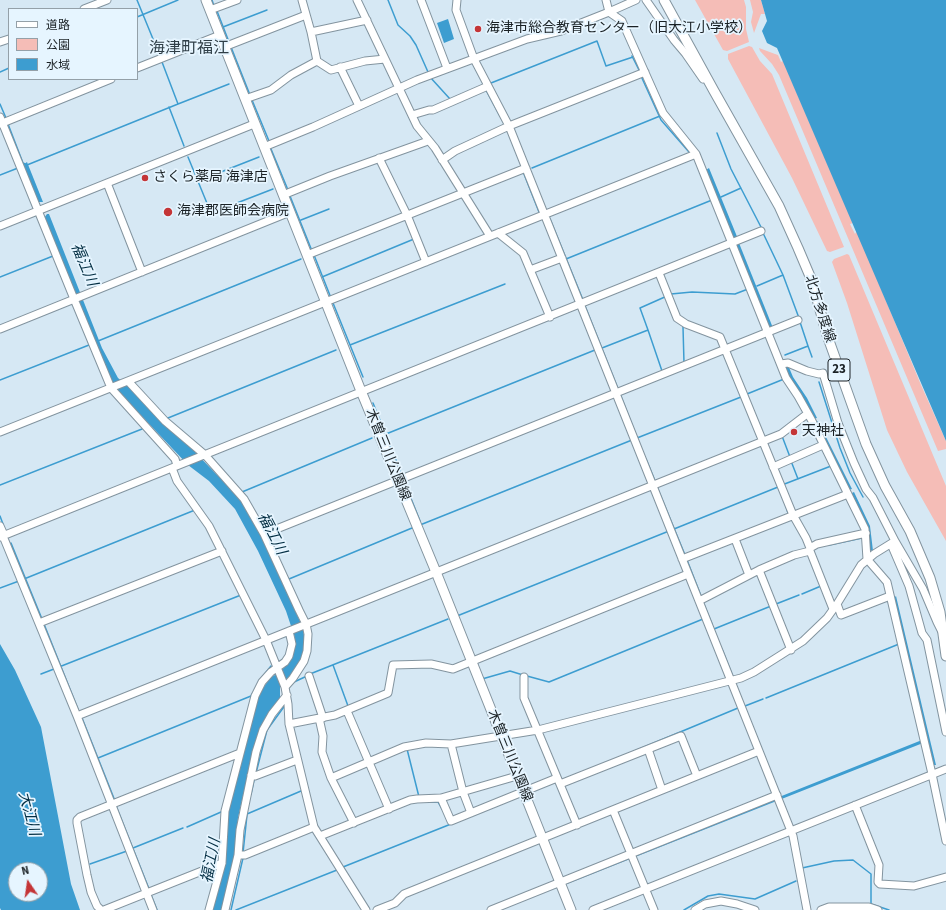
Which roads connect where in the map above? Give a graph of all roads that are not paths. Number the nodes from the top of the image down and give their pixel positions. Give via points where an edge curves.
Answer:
1 (107, 0) edge
2 (206, 0) edge
3 (237, 0) edge
4 (302, 0) edge
5 (357, 0) edge
6 (421, 0) edge
7 (457, 0) edge
8 (606, 0) edge
9 (636, 0) edge
10 (646, 0) edge
11 (664, 0) edge
12 (87, 8) edge
13 (210, 10) junction
14 (609, 12) junction
15 (306, 15) junction
16 (366, 20) junction
17 (311, 32) junction
18 (220, 35) junction
19 (224, 47) junction
20 (474, 58) junction
21 (385, 59) junction
22 (317, 61) junction
23 (138, 68) edge
24 (340, 68) junction
25 (447, 68) junction
26 (642, 73) junction
27 (107, 80) edge
28 (488, 86) junction
29 (399, 87) junction
30 (714, 91) junction
31 (245, 99) junction
32 (359, 106) junction
33 (412, 115) junction
34 (1, 121) edge
35 (254, 124) junction
36 (509, 126) junction
37 (428, 141) junction
38 (264, 147) junction
39 (696, 154) junction
40 (379, 158) junction
41 (442, 160) junction
42 (526, 168) junction
43 (107, 183) junction
44 (463, 193) junction
45 (284, 195) junction
46 (38, 211) junction
47 (290, 212) junction
48 (407, 215) junction
49 (545, 215) junction
50 (0, 226) edge
51 (761, 231) dead end
52 (498, 233) junction
53 (490, 236) junction
54 (733, 244) junction
55 (308, 255) junction
56 (562, 258) junction
57 (426, 262) junction
58 (530, 270) junction
59 (142, 272) junction
60 (659, 273) junction
61 (77, 298) junction
62 (326, 302) junction
63 (581, 305) junction
64 (550, 317) junction
65 (798, 320) dead end
66 (0, 329) edge
67 (768, 332) junction
68 (726, 349) junction
69 (781, 364) junction
70 (127, 381) junction
71 (113, 387) junction
72 (361, 391) junction
73 (616, 393) junction
74 (807, 414) junction
75 (0, 432) edge
76 (762, 441) junction
77 (823, 445) junction
78 (204, 455) junction
79 (178, 465) junction
80 (773, 467) junction
81 (398, 480) junction
82 (653, 486) junction
83 (848, 494) junction
84 (793, 515) junction
85 (0, 526) edge
86 (866, 533) junction
87 (264, 534) junction
88 (2, 536) edge
89 (735, 539) junction
90 (893, 543) junction
91 (810, 550) junction
92 (222, 551) junction
93 (682, 559) junction
94 (867, 559) junction
95 (759, 570) junction
96 (436, 572) junction
97 (688, 574) junction
98 (749, 575) junction
99 (890, 596) junction
100 (699, 601) junction
101 (835, 607) junction
102 (38, 624) junction
103 (306, 624) junction
104 (290, 630) junction
105 (943, 633) junction
106 (266, 640) junction
107 (791, 650) junction
108 (946, 656) edge
109 (471, 661) junction
110 (278, 668) junction
111 (309, 676) dead end
112 (524, 677) dead end
113 (731, 681) junction
114 (285, 686) junction
115 (287, 695) junction
116 (347, 711) junction
117 (77, 716) junction
118 (321, 718) junction
119 (289, 724) junction
120 (538, 730) junction
121 (946, 732) edge
122 (501, 737) junction
123 (451, 744) junction
124 (648, 749) junction
125 (759, 751) junction
126 (240, 753) junction
127 (297, 760) junction
128 (369, 762) junction
129 (946, 769) edge
130 (932, 774) junction
131 (251, 775) junction
132 (517, 776) junction
133 (697, 776) junction
134 (332, 778) junction
135 (558, 781) junction
136 (662, 790) junction
137 (463, 792) junction
138 (523, 792) junction
139 (441, 798) junction
140 (778, 798) junction
141 (111, 805) junction
142 (855, 805) junction
143 (389, 809) junction
144 (613, 810) junction
145 (471, 813) junction
146 (354, 822) junction
147 (577, 825) junction
148 (314, 827) junction
149 (791, 831) junction
150 (320, 836) junction
151 (542, 839) junction
152 (946, 841) edge
153 (238, 855) junction
154 (632, 856) junction
155 (222, 862) junction
156 (946, 877) edge
157 (559, 882) junction
158 (645, 889) junction
159 (147, 894) junction
160 (862, 909) edge
161 (101, 910) edge
162 (104, 910) edge
163 (153, 910) edge
164 (209, 910) edge
165 (226, 910) edge
166 (366, 910) edge
167 (377, 910) edge
168 (491, 910) edge
169 (571, 910) edge
170 (593, 910) edge
171 (654, 910) edge
172 (695, 910) edge
173 (755, 910) edge
174 (807, 910) edge
175 (821, 910) edge
176 (878, 910) edge

1 - 12 street
2 - 13 main road, 木曽三川公園線
3 - 13 street
4 - 15 street
5 - 16 street
6 - 25 street
7 - 20 street via 456,10
8 - 14 street
9 - 14 street
10 - 30 street
11 - 30 main road, 北方多度線 / 23
13 - 18 main road, 木曽三川公園線
14 - 20 street via 561,31 527,38
14 - 26 street via 622,21
15 - 17 street
15 - 19 street
16 - 17 street
16 - 21 street
17 - 22 street
18 - 19 main road, 木曽三川公園線
18 - 23 street
19 - 31 main road, 木曽三川公園線
20 - 25 street
20 - 28 street
21 - 24 street
21 - 29 street
22 - 24 street via 331,70
22 - 31 street via 291,75 271,90
24 - 32 street
25 - 29 street
26 - 36 street
26 - 39 street via 663,112
27 - 34 street
28 - 33 street via 433,110
28 - 36 street
29 - 32 street
29 - 33 street
30 - 105 main road, 北方多度線 / 23 via 779,206 812,281 827,335 866,444 885,486 910,531 930,578
31 - 35 main road, 木曽三川公園線
32 - 38 street
33 - 37 street
34 - 46 street
35 - 38 main road, 木曽三川公園線
35 - 43 street
36 - 41 street via 455,151
36 - 42 street
37 - 40 street
37 - 41 street
38 - 45 main road, 木曽三川公園線
39 - 49 street
39 - 54 street
40 - 45 street
40 - 48 street
41 - 44 street
42 - 44 street
42 - 49 street
43 - 46 street
43 - 59 street
44 - 48 street
44 - 53 street
45 - 47 main road, 木曽三川公園線
46 - 50 street
46 - 61 street
47 - 55 main road, 木曽三川公園線
47 - 59 street
48 - 55 street
48 - 57 street
49 - 52 street
49 - 56 street
51 - 54 street
52 - 53 street
52 - 58 street via 523,253
53 - 57 street
54 - 60 street
54 - 67 street
55 - 62 main road, 木曽三川公園線
56 - 58 street
56 - 63 street
57 - 62 street
58 - 64 street
59 - 61 street
60 - 63 street
60 - 68 street via 677,318 686,324 720,336
61 - 66 street
61 - 71 street
62 - 70 street
62 - 72 main road, 木曽三川公園線
63 - 64 street
63 - 73 street
64 - 72 street
65 - 67 street
67 - 68 street
67 - 69 street
68 - 73 street
68 - 76 street
69 - 74 street via 786,378
69 - 90 street via 788,363 808,371 823,373 838,423 854,463 866,489 874,498
70 - 71 street
70 - 78 street via 165,421
71 - 75 street
71 - 79 street
72 - 78 street
72 - 81 main road, 木曽三川公園線
73 - 81 street
73 - 82 street
74 - 76 street via 781,434
74 - 77 street
76 - 80 street
76 - 82 street
77 - 80 street
77 - 83 street
78 - 79 street
78 - 87 street via 244,499
79 - 88 street
79 - 92 street via 177,481 209,526
80 - 84 street
81 - 87 street
81 - 96 main road, 木曽三川公園線
82 - 93 street
82 - 96 street
83 - 84 street
83 - 86 street
84 - 89 street
84 - 91 street
85 - 88 street
86 - 91 street via 817,544
86 - 94 street
87 - 103 street
88 - 102 street
89 - 93 street
89 - 98 street
90 - 94 street
90 - 105 street via 923,589
90 - 121 street via 909,586 922,633 927,640
91 - 95 street
91 - 101 street
92 - 102 street
92 - 106 street
93 - 97 street
94 - 99 street via 887,582
94 - 101 street
95 - 98 street
95 - 107 street
96 - 103 street
96 - 109 main road, 木曽三川公園線
97 - 100 street
97 - 109 street
98 - 100 street
99 - 101 street via 841,616
99 - 130 street
100 - 113 street
101 - 107 street via 803,642
102 - 117 street
103 - 104 street
103 - 114 street via 308,641 304,661
104 - 106 street
104 - 110 street via 292,650
105 - 108 main road, 北方多度線 / 23
106 - 110 street
106 - 117 street
107 - 113 street via 754,672
109 - 116 street via 453,669 431,664 394,665 388,694
109 - 122 main road, 木曽三川公園線
110 - 114 street
110 - 126 street via 262,682
111 - 118 street
112 - 120 street via 524,698
113 - 120 street
113 - 125 street
114 - 115 street
115 - 119 street
115 - 131 street via 263,730
116 - 118 street
116 - 128 street
117 - 141 street
118 - 119 street
118 - 134 street via 322,752
119 - 127 street
120 - 122 street
120 - 135 street
122 - 123 street
122 - 132 main road, 木曽三川公園線
123 - 128 street via 426,743 404,747
123 - 137 street
124 - 133 street via 681,736
124 - 135 street
124 - 136 street
125 - 133 street
125 - 140 street
126 - 141 street
126 - 155 street via 225,811
127 - 131 street via 255,776
127 - 148 street
128 - 134 street
128 - 143 street
129 - 130 street
130 - 142 street
130 - 152 street
131 - 153 street via 240,830
132 - 137 street
132 - 138 main road, 木曽三川公園線
133 - 136 street
134 - 146 street
135 - 138 street
135 - 147 street
136 - 144 street
137 - 139 street
137 - 145 street
138 - 145 street
138 - 151 main road, 木曽三川公園線
139 - 143 street via 417,799
139 - 145 street via 450,821
140 - 149 street
140 - 154 street
141 - 159 street
141 - 161 street via 77,820 91,892
142 - 149 street
142 - 156 street via 879,865 880,884 914,886
143 - 146 street
144 - 147 street
144 - 154 street
146 - 150 street
147 - 151 street
148 - 150 street
148 - 153 street via 245,855
149 - 158 street
149 - 174 street
150 - 166 street
151 - 157 main road, 木曽三川公園線
151 - 167 street via 404,894 395,903
153 - 165 street
154 - 157 street
154 - 158 street
155 - 159 street
155 - 164 street
157 - 168 street
157 - 169 main road, 木曽三川公園線
158 - 170 street
158 - 171 street
159 - 162 street
159 - 163 street
160 - 175 street via 829,907
160 - 176 street
172 - 173 street via 706,904 721,901

